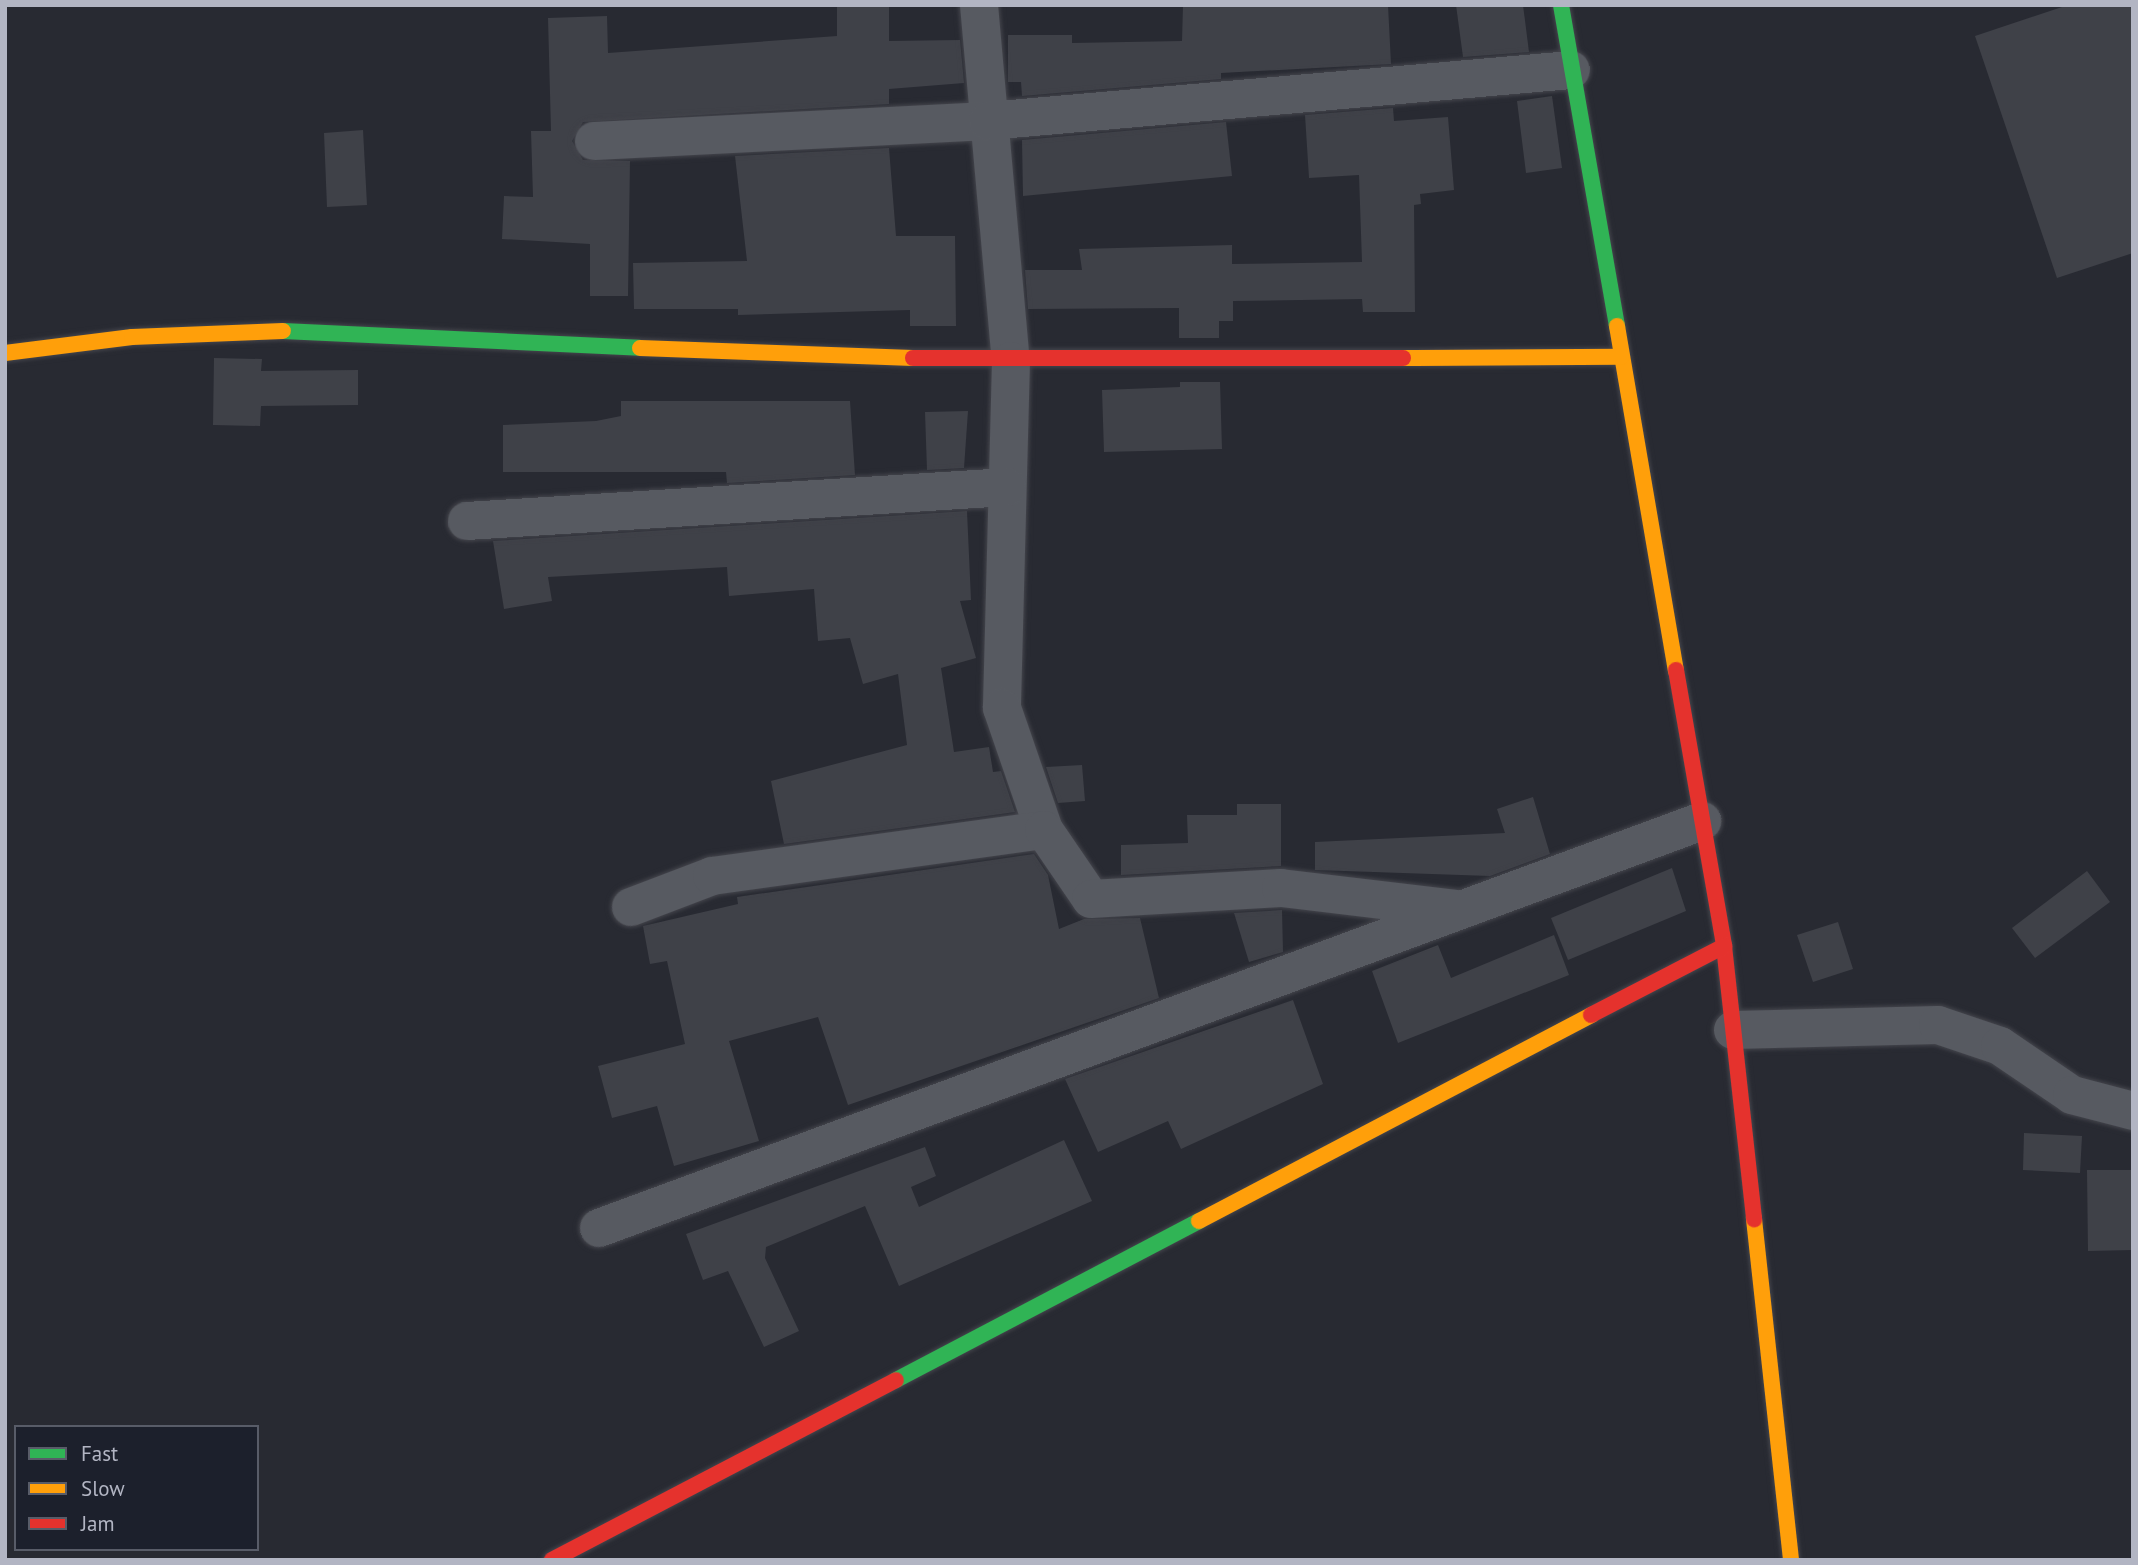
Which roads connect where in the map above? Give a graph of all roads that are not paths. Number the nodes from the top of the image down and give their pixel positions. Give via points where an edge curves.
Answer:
1 (979, 5) edge
2 (1561, 5) edge
3 (1571, 70) junction
4 (988, 121) junction
5 (594, 141) dead end
6 (5, 353) edge
7 (1621, 357) junction
8 (1011, 361) junction
9 (1007, 486) junction
10 (467, 521) dead end
11 (1702, 821) junction
12 (1044, 830) junction
13 (631, 907) dead end
14 (1467, 910) junction
15 (1724, 946) junction
16 (1733, 1030) junction
17 (2133, 1111) edge
18 (598, 1228) dead end
19 (552, 1560) edge
20 (1791, 1560) edge

1 - 4 street
2 - 3 street
3 - 4 street
3 - 7 street
4 - 5 street
4 - 8 street
6 - 8 street via 132,337 324,328 710,352
7 - 8 street
7 - 11 street
8 - 9 street
9 - 10 street
9 - 12 street via 1002,708
11 - 14 street
11 - 15 street
12 - 13 street via 712,876
12 - 14 street via 1091,899 1282,888
14 - 18 street
15 - 16 street
15 - 19 street
16 - 17 street via 1938,1025 2000,1046 2072,1095
16 - 20 street

